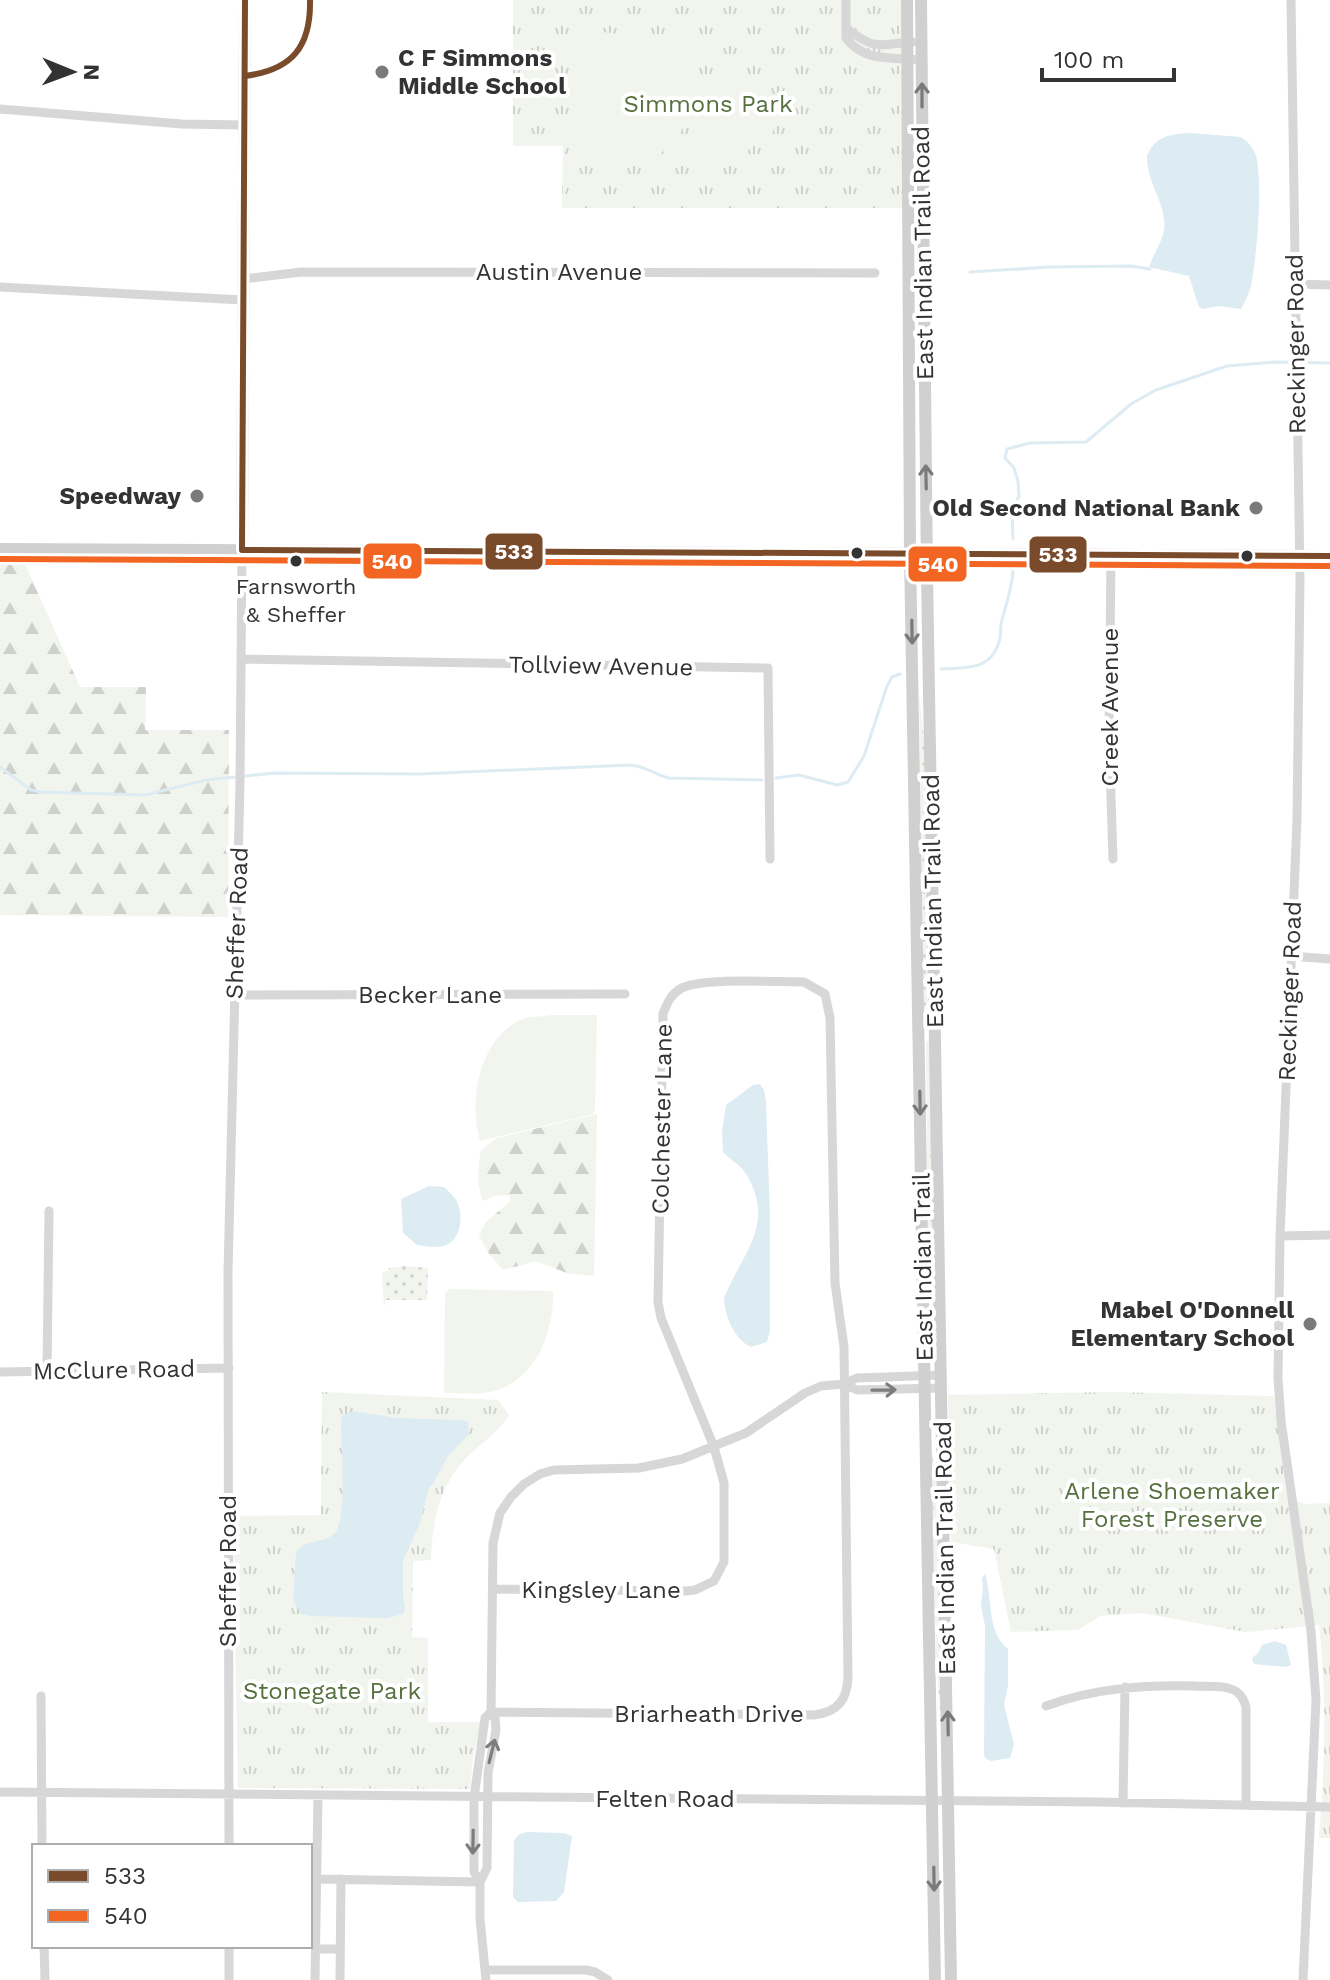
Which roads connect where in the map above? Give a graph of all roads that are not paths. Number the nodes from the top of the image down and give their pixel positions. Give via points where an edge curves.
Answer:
1 (245, 0) edge
2 (846, 0) edge
3 (907, 0) edge
4 (921, 0) edge
5 (1291, 0) edge
6 (846, 28) junction
7 (921, 41) junction
8 (907, 42) junction
9 (907, 58) junction
10 (921, 60) junction
11 (0, 109) edge
12 (244, 125) junction
13 (875, 273) dead end
14 (243, 279) junction
15 (1295, 284) junction
16 (1330, 285) edge
17 (0, 287) edge
18 (243, 300) junction
19 (0, 549) edge
20 (242, 550) junction
21 (910, 554) junction
22 (927, 555) junction
23 (1111, 556) junction
24 (1300, 556) junction
25 (1330, 556) edge
26 (242, 659) junction
27 (770, 859) dead end
28 (1113, 859) dead end
29 (1291, 956) junction
30 (1330, 959) edge
31 (625, 994) dead end
32 (234, 995) junction
33 (936, 1024) junction
34 (919, 1025) junction
35 (49, 1211) dead end
36 (1330, 1235) edge
37 (1280, 1236) junction
38 (229, 1368) junction
39 (47, 1371) junction
40 (0, 1372) edge
41 (942, 1381) junction
42 (925, 1382) junction
43 (844, 1384) junction
44 (714, 1447) junction
45 (493, 1589) junction
46 (1125, 1687) junction
47 (41, 1696) dead end
48 (1046, 1706) dead end
49 (491, 1712) junction
50 (0, 1792) edge
51 (42, 1792) junction
52 (228, 1795) junction
53 (318, 1795) junction
54 (474, 1798) junction
55 (487, 1798) junction
56 (933, 1801) junction
57 (949, 1801) junction
58 (1123, 1803) junction
59 (1246, 1805) junction
60 (1313, 1807) junction
61 (1330, 1807) edge
62 (42, 1844) edge
63 (229, 1844) edge
64 (317, 1879) junction
65 (341, 1879) junction
66 (480, 1882) junction
67 (44, 1948) edge
68 (229, 1948) edge
69 (316, 1949) junction
70 (340, 1949) junction
71 (486, 1975) edge
72 (45, 1980) edge
73 (229, 1980) edge
74 (315, 1980) edge
75 (340, 1980) edge
76 (608, 1980) edge
77 (935, 1980) edge
78 (951, 1980) edge
79 (1303, 1980) edge

1 - 12 main road, Sheffer Road
2 - 6 street
3 - 8 main road, East Indian Trail Road
4 - 7 main road, East Indian Trail Road
5 - 15 street, Reckinger Road
6 - 8 street via 868,44
6 - 9 street via 846,38 859,52
7 - 8 street
7 - 10 main road, East Indian Trail Road
8 - 9 main road, East Indian Trail Road
9 - 10 street
9 - 21 main road, East Indian Trail Road
22 -> 10 main road, East Indian Trail Road
11 - 12 street
12 - 14 main road, Sheffer Road
13 - 14 street, Austin Avenue via 301,272
14 - 18 main road, Sheffer Road
15 - 16 street
15 - 24 street, Reckinger Road
17 - 18 street
18 - 20 main road, Sheffer Road
19 - 20 main road
20 - 21 main road
20 - 26 street, Sheffer Road
21 - 22 main road
21 -> 34 main road, East Indian Trail
22 - 23 main road
22 - 33 main road, East Indian Trail Road
23 - 24 main road
23 - 28 street, Creek Avenue
24 - 25 main road
24 - 29 street, Reckinger Road
26 - 27 street, Tollview Avenue via 768,668
26 - 32 street, Sheffer Road
29 - 30 street
29 - 37 street, Reckinger Road
31 - 32 street, Becker Lane
32 - 38 street, Sheffer Road
33 - 34 main road
33 - 41 main road, East Indian Trail Road
34 -> 42 main road, East Indian Trail
35 - 39 street
36 - 37 street
37 - 60 street, Reckinger Road via 1278,1400 1313,1658
38 - 39 street, McClure Road
38 - 52 street, Sheffer Road
39 - 40 street, McClure Road
41 - 42 street
57 -> 41 main road, East Indian Trail Road
42 - 43 street via 857,1378
42 - 56 main road, East Indian Trail
43 - 44 street via 805,1393 756,1427
43 - 44 street, Colchester Lane via 835,1283 830,1018 825,994 804,982 695,983 682,988 663,1014 658,1302
43 - 49 street, Briarheath Drive via 848,1690 839,1706 814,1715
44 - 45 street via 654,1466 568,1468 532,1479 500,1513
44 - 45 street, Kingsley Lane via 724,1483 725,1551 714,1581 686,1591
45 - 49 street
46 - 48 street
46 - 58 street
46 - 59 street via 1215,1687 1239,1693 1247,1717
47 - 51 street
49 - 54 street via 485,1718
55 -> 49 street via 496,1730
50 - 51 street, Felten Road
51 - 52 street, Felten Road
51 - 62 street
52 - 53 street, Felten Road
52 - 63 street, Sheffer Road
53 - 54 street, Felten Road
53 - 64 street
54 - 55 street, Felten Road
54 -> 66 street via 473,1866
55 - 56 street, Felten Road
55 - 66 street via 487,1868
56 - 57 street, Felten Road
56 -> 77 main road, East Indian Trail
57 - 58 street, Felten Road
57 - 78 main road
58 - 59 street, Felten Road
59 - 60 street, Felten Road
60 - 61 street, Felten Road
60 - 79 street, Reckinger Road
64 - 65 street
64 - 69 street
65 - 66 street
65 - 70 street
66 - 71 street
67 - 72 street
68 - 73 street
69 - 70 street
69 - 74 street
70 - 75 street
71 - 76 street via 586,1970

